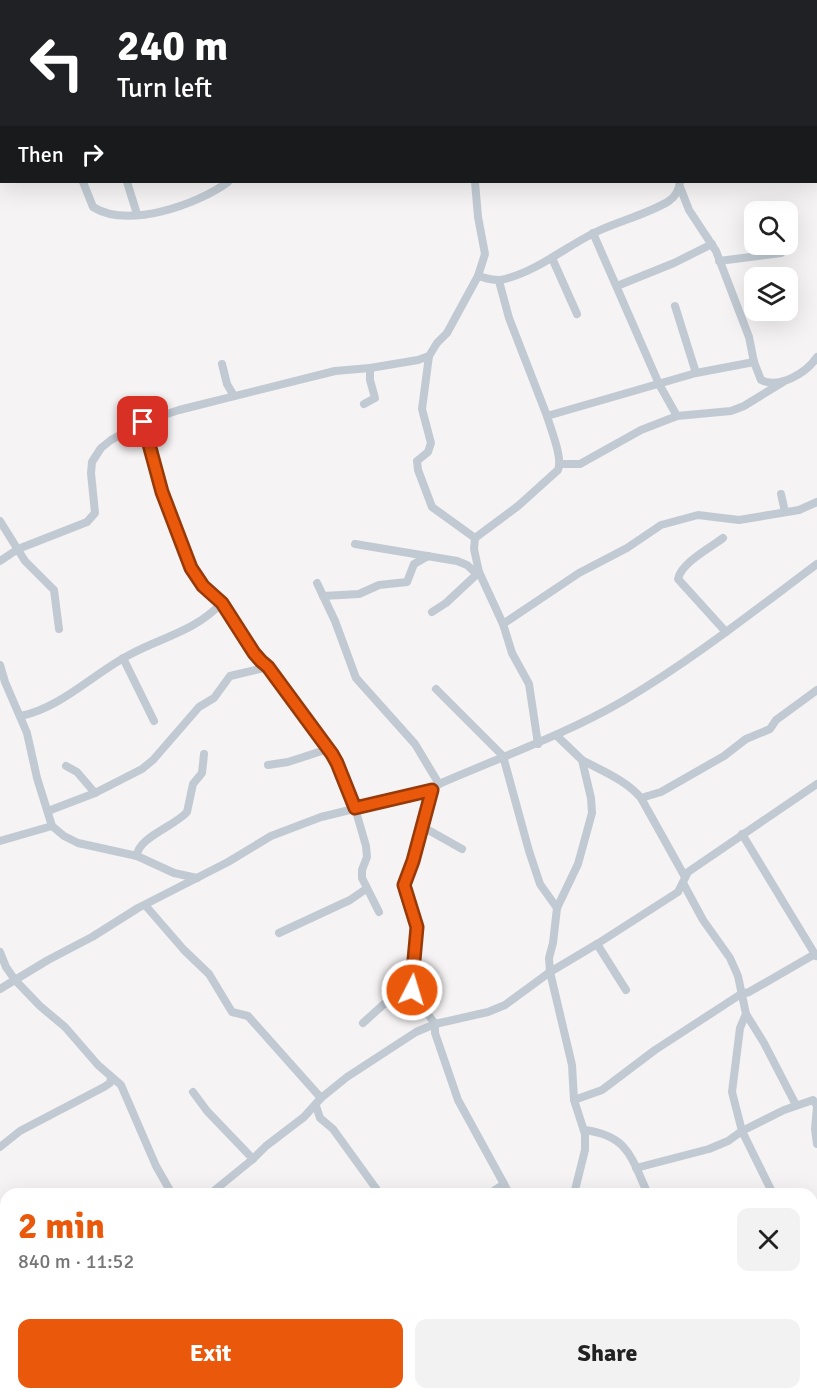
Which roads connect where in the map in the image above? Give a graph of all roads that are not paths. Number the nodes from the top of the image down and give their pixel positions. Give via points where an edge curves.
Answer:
1 (83, 183) edge
2 (127, 183) edge
3 (226, 183) edge
4 (475, 183) edge
5 (680, 184) edge
6 (137, 214) junction
7 (593, 233) junction
8 (712, 244) junction
9 (766, 255) edge
10 (552, 258) junction
11 (719, 261) junction
12 (478, 276) junction
13 (499, 281) junction
14 (617, 286) junction
15 (675, 306) dead end
16 (577, 314) dead end
17 (429, 356) junction
18 (817, 360) edge
19 (754, 362) junction
20 (222, 364) dead end
21 (370, 368) junction
22 (696, 373) junction
23 (787, 379) junction
24 (659, 384) junction
25 (234, 396) junction
26 (364, 404) dead end
27 (548, 416) junction
28 (677, 416) junction
29 (143, 422) junction
30 (560, 464) junction
31 (781, 494) dead end
32 (817, 502) edge
33 (785, 512) junction
34 (0, 520) edge
35 (475, 538) junction
36 (723, 538) dead end
37 (355, 544) dead end
38 (18, 549) junction
39 (430, 556) junction
40 (0, 561) edge
41 (817, 564) edge
42 (478, 573) junction
43 (317, 583) dead end
44 (323, 596) junction
45 (222, 603) junction
46 (432, 612) dead end
47 (503, 624) junction
48 (59, 629) dead end
49 (726, 632) junction
50 (123, 658) junction
51 (0, 665) edge
52 (268, 667) junction
53 (436, 689) dead end
54 (817, 690) edge
55 (21, 716) junction
56 (154, 721) dead end
57 (557, 736) junction
58 (538, 744) junction
59 (328, 749) junction
60 (204, 754) dead end
61 (503, 756) junction
62 (582, 759) junction
63 (268, 765) dead end
64 (66, 766) dead end
65 (817, 784) edge
66 (436, 787) junction
67 (95, 793) junction
68 (641, 798) junction
69 (355, 808) junction
70 (48, 811) junction
71 (52, 825) junction
72 (423, 827) junction
73 (742, 834) junction
74 (0, 841) edge
75 (462, 849) dead end
76 (137, 856) junction
77 (198, 878) junction
78 (684, 880) junction
79 (366, 889) junction
80 (145, 905) junction
81 (557, 908) junction
82 (379, 912) dead end
83 (279, 933) dead end
84 (597, 944) junction
85 (0, 952) edge
86 (816, 956) edge
87 (550, 972) junction
88 (15, 980) junction
89 (0, 989) edge
90 (412, 990) junction
91 (626, 990) dead end
92 (741, 994) junction
93 (746, 1014) junction
94 (363, 1023) dead end
95 (435, 1024) junction
96 (111, 1078) junction
97 (193, 1092) dead end
98 (321, 1098) junction
99 (574, 1100) junction
100 (796, 1105) junction
101 (316, 1106) junction
102 (585, 1130) junction
103 (742, 1131) junction
104 (817, 1144) edge
105 (0, 1147) edge
106 (253, 1159) junction
107 (636, 1168) junction
108 (504, 1184) junction
109 (169, 1188) edge
110 (217, 1188) edge
111 (376, 1188) edge
112 (498, 1188) edge
113 (506, 1188) edge
114 (576, 1188) edge
115 (645, 1188) edge
116 (769, 1188) edge

1 - 6 street via 95,208 115,214
2 - 6 street
3 - 6 street via 162,212
4 - 12 street via 485,254
5 - 7 street via 674,197 664,204
5 - 8 street via 689,210
7 - 10 street
7 - 14 street
8 - 11 street
8 - 14 street
9 - 11 street
10 - 13 street
10 - 16 street
11 - 19 street via 749,337
12 - 13 street
12 - 17 street via 447,333
13 - 27 street via 509,318
14 - 24 street
15 - 22 street
17 - 21 street
17 - 35 street via 422,409 431,443 428,452 417,461 418,470 432,507
18 - 23 street
19 - 22 street
19 - 23 street via 762,381
20 - 25 street
21 - 25 street via 335,371
21 - 26 street via 375,398
22 - 24 street
23 - 28 street via 764,396 731,411
24 - 27 street
24 - 28 street
25 - 29 street
27 - 30 street
28 - 30 street via 641,430 580,464
29 - 38 street via 111,440 94,458 93,517
29 - 45 street via 162,492 187,560 203,586
30 - 35 street via 556,473
31 - 33 street
32 - 33 street
33 - 47 street via 740,520 698,515 661,525
34 - 38 street
35 - 42 street
36 - 49 street via 685,567 678,579
37 - 39 street
38 - 40 street
38 - 48 street via 54,590
39 - 42 street via 458,561
39 - 44 street via 414,564 407,582 379,585 359,594
41 - 49 street
42 - 46 street
42 - 47 street
43 - 44 street
44 - 66 street via 356,678 411,738
45 - 50 street via 196,625
45 - 52 street via 254,653
47 - 58 street via 532,693
49 - 57 street via 674,670
50 - 55 street via 52,703
50 - 56 street
51 - 55 street
52 - 59 street
52 - 67 street via 230,676 151,763
53 - 61 street
54 - 68 street via 776,720 770,729 746,739 661,792
55 - 70 street
57 - 58 street
57 - 62 street
58 - 61 street
59 - 63 street
59 - 69 street
60 - 76 street via 202,773 193,784 187,812 140,845
61 - 66 street
61 - 81 street via 540,884
62 - 68 street via 624,782
62 - 81 street via 592,813 578,864
64 - 67 street via 77,772
65 - 73 street
66 - 69 street
66 - 72 street
67 - 70 street
68 - 78 street
69 - 77 street via 271,836
69 - 79 street via 366,846 367,860 362,870
70 - 71 street
71 - 74 street
71 - 76 street via 78,843
72 - 75 street
72 - 90 street via 404,885 417,927
73 - 78 street via 688,872
73 - 86 street
76 - 77 street via 174,873
77 - 80 street
78 - 84 street via 678,892
78 - 92 street via 703,920 735,968
79 - 82 street
79 - 83 street
80 - 88 street
80 - 98 street via 209,974 232,1012 248,1016
81 - 87 street
84 - 87 street
84 - 91 street
85 - 88 street
86 - 92 street
87 - 95 street via 505,1005
87 - 99 street via 572,1065
88 - 89 street
88 - 96 street
90 - 94 street via 384,1004
90 - 95 street
92 - 93 street
92 - 99 street via 602,1090
93 - 100 street
93 - 103 street via 740,1028 732,1084
95 - 98 street via 405,1039
95 - 108 street via 458,1100
96 - 105 street via 99,1090 20,1131
96 - 109 street via 121,1085
97 - 106 street
98 - 101 street
99 - 102 street
100 - 103 street
100 - 104 street via 813,1100 816,1104
101 - 106 street
101 - 111 street via 320,1118 333,1129
102 - 107 street via 618,1140
102 - 114 street via 585,1150
103 - 107 street via 709,1149
103 - 116 street
106 - 110 street
107 - 115 street
108 - 112 street
108 - 113 street

